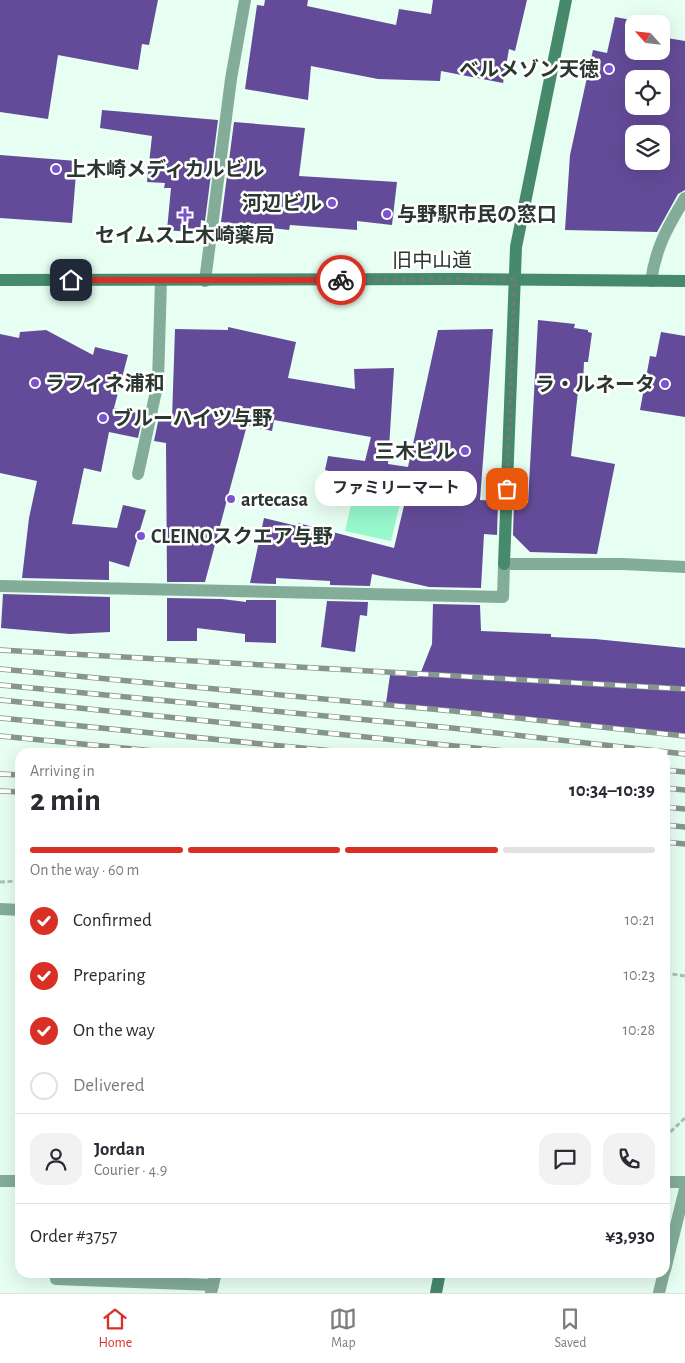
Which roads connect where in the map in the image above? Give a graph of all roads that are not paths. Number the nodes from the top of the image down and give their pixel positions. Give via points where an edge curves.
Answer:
1 (245, 0) edge
2 (566, 0) edge
3 (685, 198) edge
4 (515, 279) junction
5 (0, 280) edge
6 (161, 280) junction
7 (205, 281) junction
8 (651, 281) junction
9 (685, 281) edge
10 (138, 474) dead end
11 (504, 564) junction
12 (685, 567) edge
13 (0, 586) edge
14 (0, 909) edge
15 (15, 910) edge
16 (0, 1181) edge
17 (15, 1181) edge
18 (670, 1182) edge
19 (685, 1182) edge
20 (685, 1189) edge
21 (670, 1250) edge
22 (56, 1278) edge
23 (439, 1278) edge
24 (663, 1278) edge
25 (212, 1289) edge
26 (436, 1293) edge
27 (659, 1293) edge

1 - 7 street via 231,79
2 - 4 main road via 520,218
3 - 8 street via 662,237
4 - 7 main road, 旧中山道
4 - 8 main road, 旧中山道
4 - 11 main road
5 - 6 main road, 旧中山道
6 - 7 main road, 旧中山道
6 - 10 street via 158,382
8 - 9 main road, 旧中山道
11 - 12 street
11 - 13 street via 503,597
14 - 15 street
16 - 17 street
18 - 19 street
20 - 21 street
22 - 25 street
23 - 26 main road
24 - 27 street

